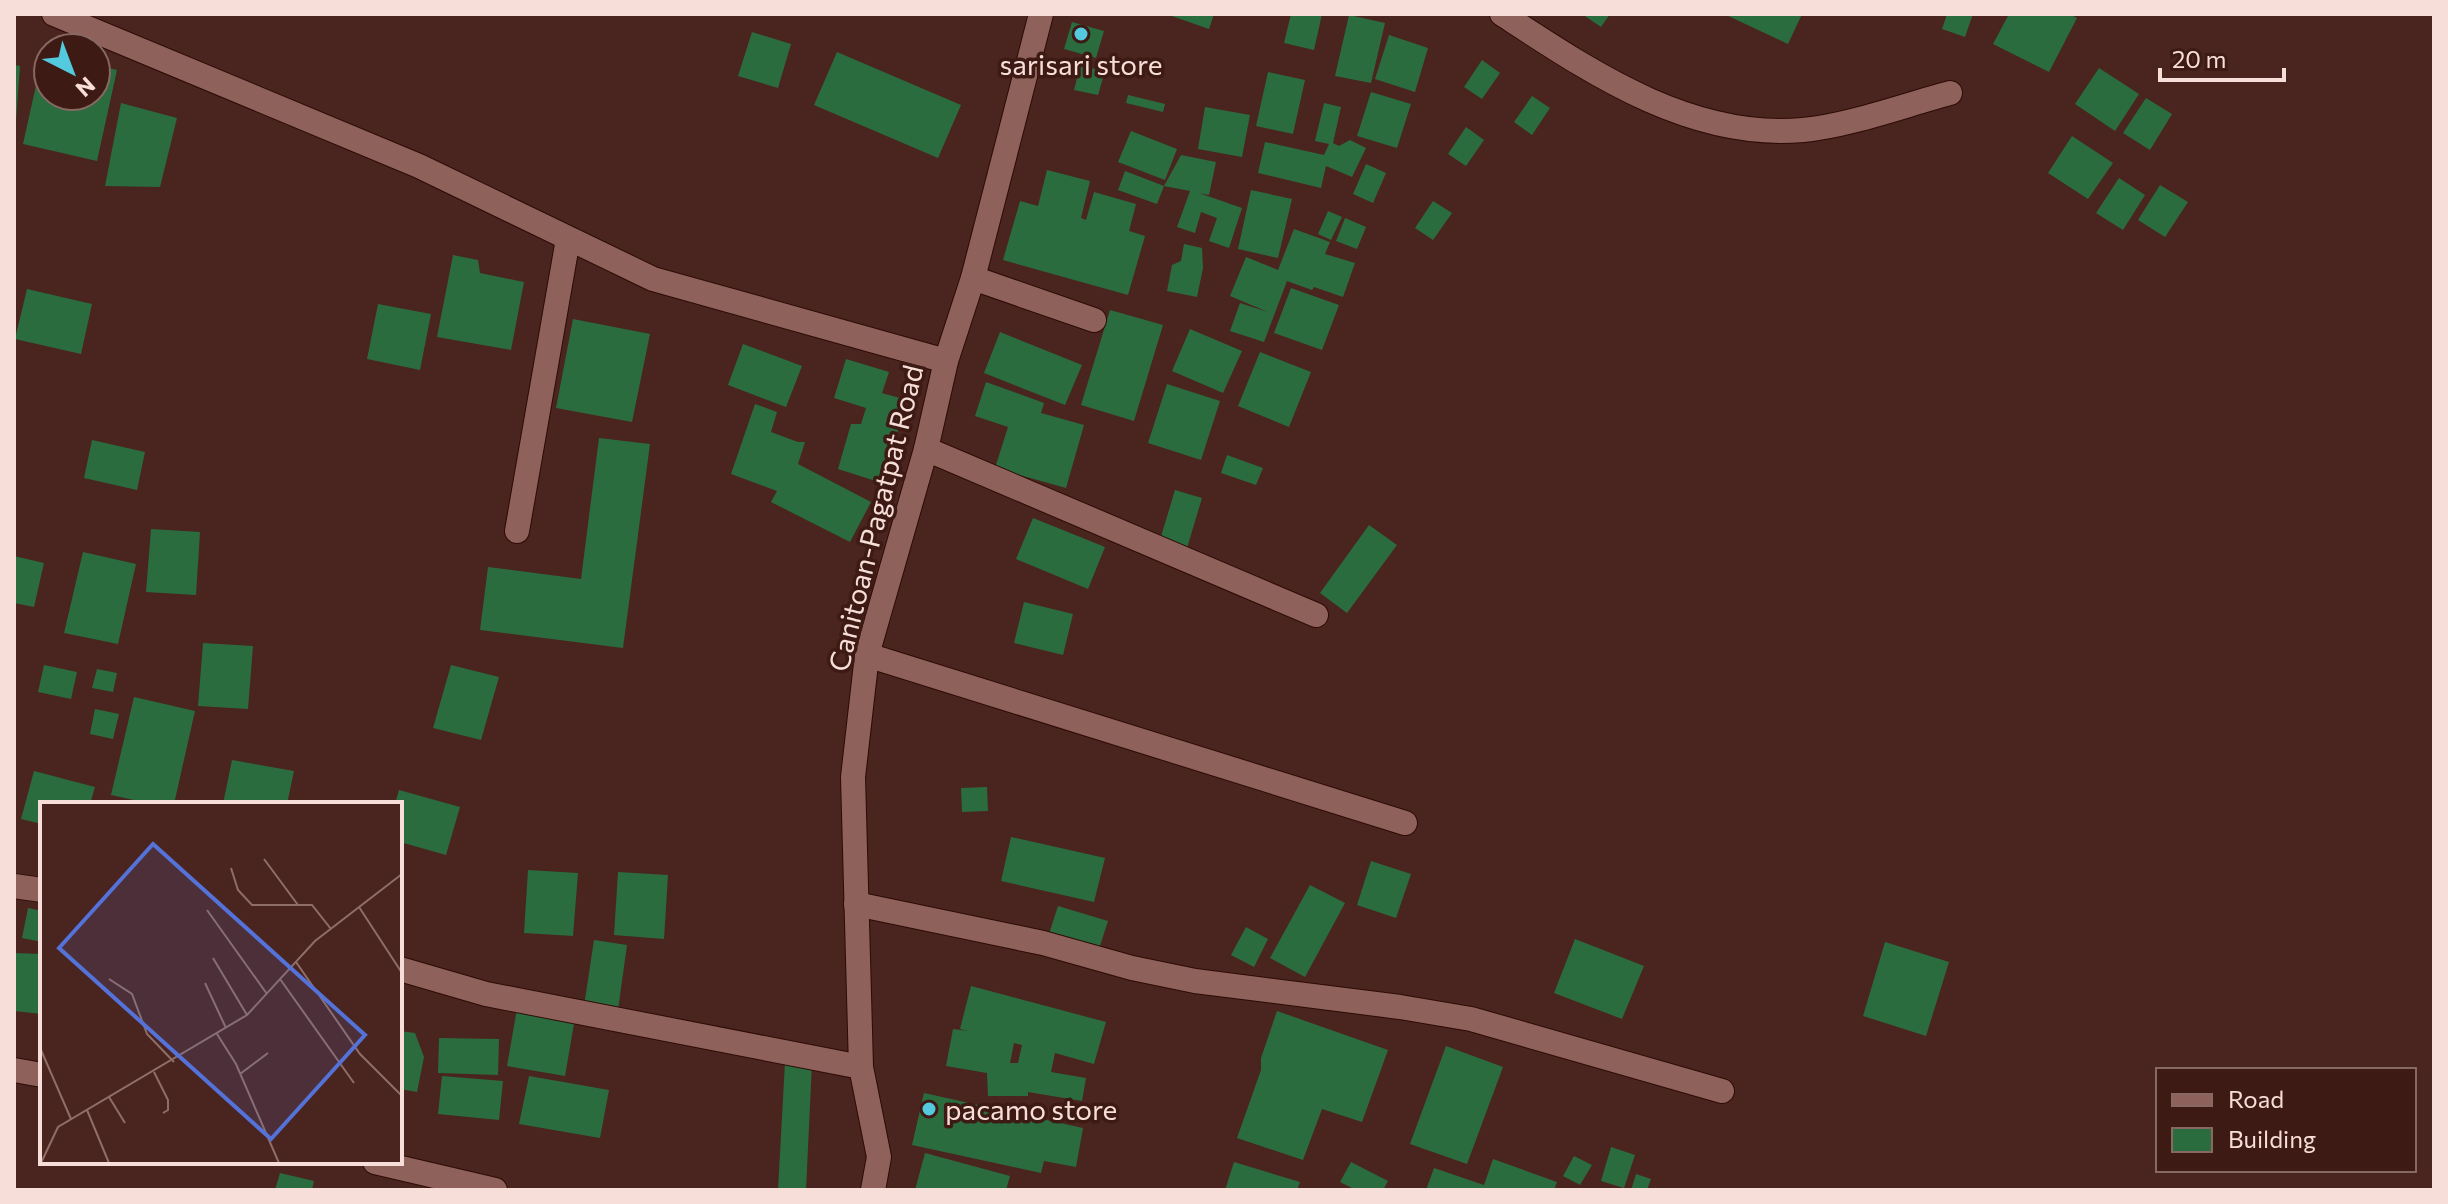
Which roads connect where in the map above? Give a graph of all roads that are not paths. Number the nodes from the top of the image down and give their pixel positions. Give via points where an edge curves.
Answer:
1 (54, 14) edge
2 (1041, 14) edge
3 (1502, 14) edge
4 (1950, 93) dead end
5 (568, 239) junction
6 (973, 278) junction
7 (1094, 320) dead end
8 (946, 361) junction
9 (926, 449) junction
10 (517, 531) dead end
11 (1316, 615) dead end
12 (867, 655) junction
13 (1405, 823) dead end
14 (14, 886) edge
15 (40, 890) edge
16 (856, 904) junction
17 (402, 970) edge
18 (861, 1067) junction
19 (14, 1070) edge
20 (40, 1075) edge
21 (1722, 1091) dead end
22 (384, 1164) edge
23 (495, 1190) edge
24 (873, 1190) edge

1 - 5 street via 419,166
2 - 6 street, Canitoan-Pagatpat Road
3 - 4 street via 1620,88 1716,123 1802,130
5 - 8 street via 653,279
5 - 10 street
6 - 7 street
6 - 8 street, Canitoan-Pagatpat Road
8 - 9 street, Canitoan-Pagatpat Road
9 - 11 street
9 - 12 street, Canitoan-Pagatpat Road
12 - 13 street
12 - 16 street, Canitoan-Pagatpat Road via 853,777
14 - 15 street
16 - 18 street, Canitoan-Pagatpat Road
16 - 21 street via 1195,981 1471,1019
17 - 18 street via 486,994
18 - 24 street, Canitoan-Pagatpat Road via 879,1157
19 - 20 street
22 - 23 street

